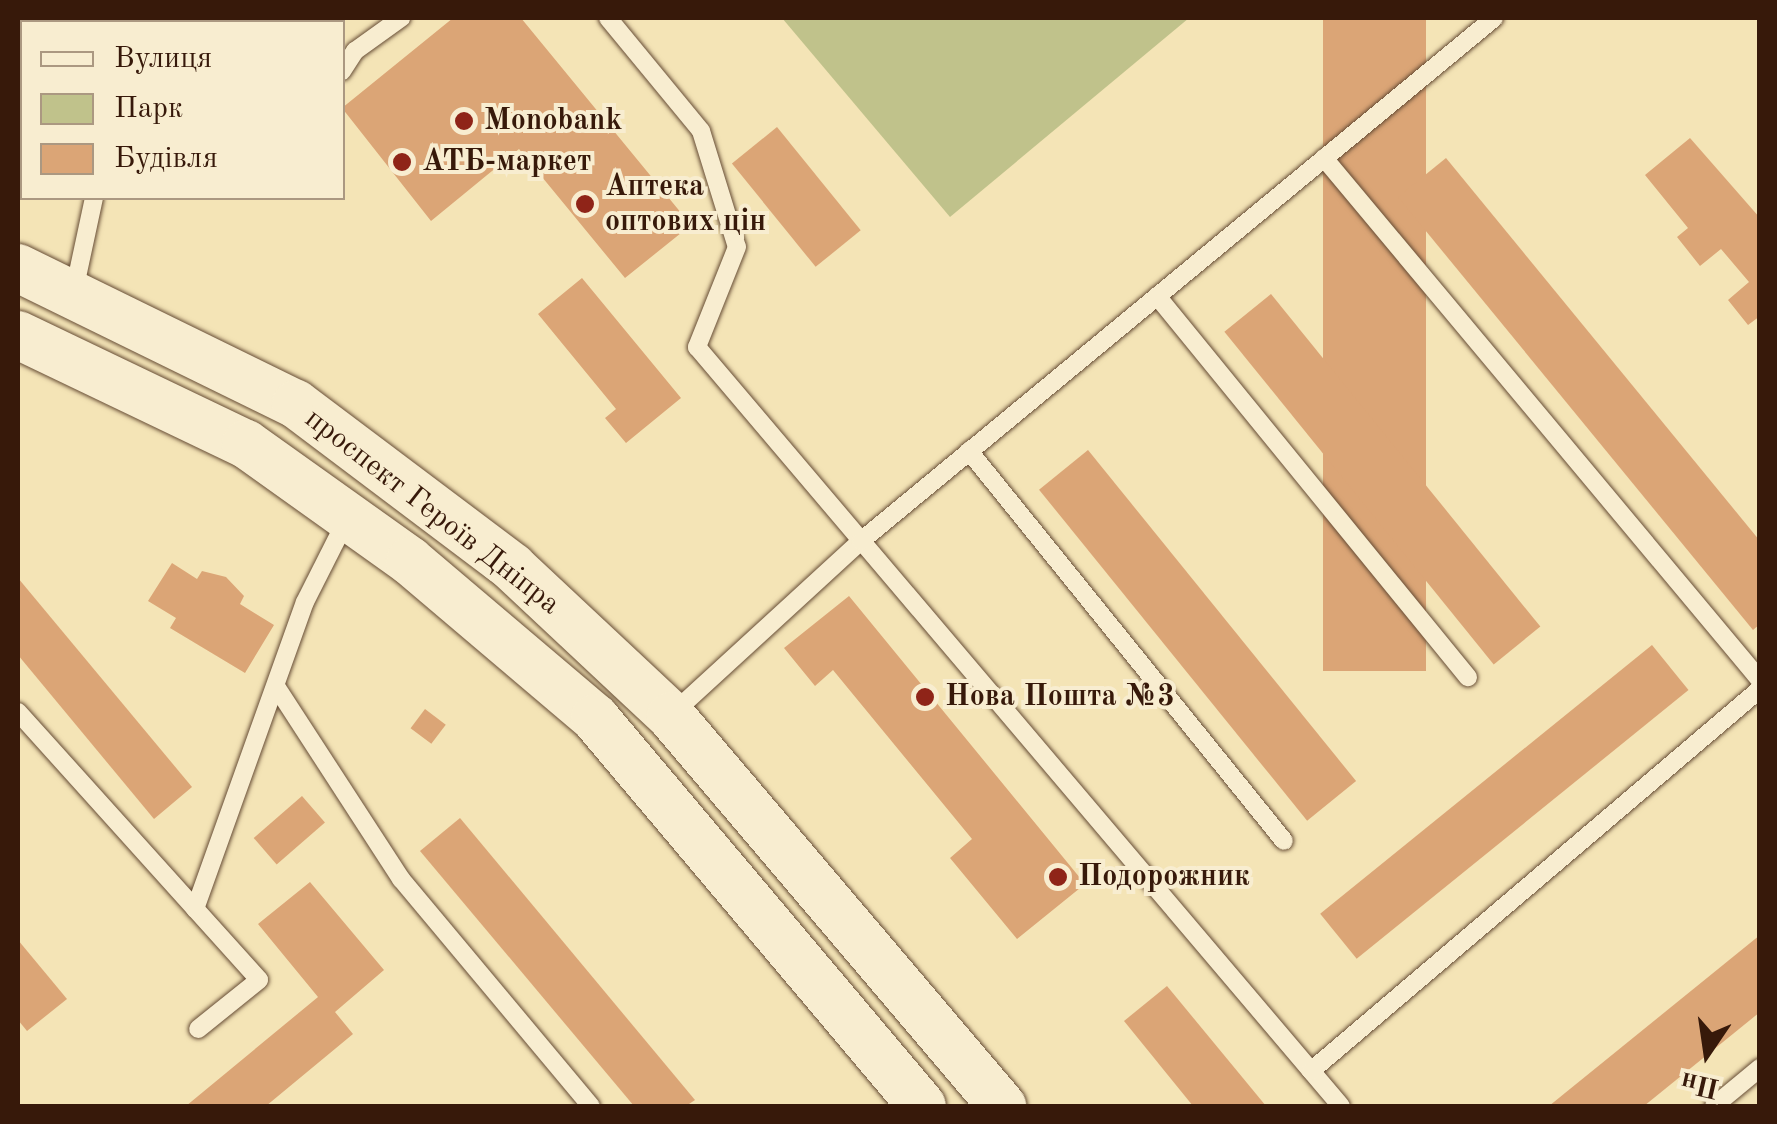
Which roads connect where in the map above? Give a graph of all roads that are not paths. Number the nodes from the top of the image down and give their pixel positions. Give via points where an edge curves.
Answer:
1 (402, 18) edge
2 (608, 18) edge
3 (1494, 18) edge
4 (345, 66) edge
5 (1324, 158) junction
6 (94, 200) edge
7 (18, 268) edge
8 (74, 292) junction
9 (1157, 296) junction
10 (18, 335) edge
11 (969, 451) junction
12 (349, 517) junction
13 (861, 541) junction
14 (1468, 677) dead end
15 (1760, 680) edge
16 (277, 688) junction
17 (1760, 689) edge
18 (18, 712) edge
19 (671, 716) junction
20 (1284, 841) dead end
21 (195, 909) junction
22 (198, 1030) dead end
23 (1760, 1068) edge
24 (1310, 1071) junction
25 (988, 1090) edge
26 (590, 1106) edge
27 (922, 1106) edge
28 (934, 1106) edge
29 (1341, 1106) edge
30 (1714, 1106) edge

1 - 4 lane via 355,51
2 - 13 lane via 702,131 737,248 696,348
3 - 5 lane
5 - 9 lane
5 - 15 lane
6 - 8 lane
7 - 8 street, проспект Героїв Дніпра
8 - 19 street, проспект Героїв Дніпра via 296,404 512,568
9 - 11 lane
9 - 14 lane
10 - 12 street, проспект Героїв Дніпра via 246,444
11 - 13 lane
11 - 20 lane
12 - 16 lane via 305,602
12 - 27 street, проспект Героїв Дніпра via 594,718
13 - 19 lane
13 - 24 lane
16 - 21 lane
16 - 26 lane via 400,879
17 - 24 lane
18 - 21 lane
19 - 25 street, проспект Героїв Дніпра
21 - 22 lane via 259,980
23 - 30 lane
24 - 29 lane
25 - 28 street, проспект Героїв Дніпра

